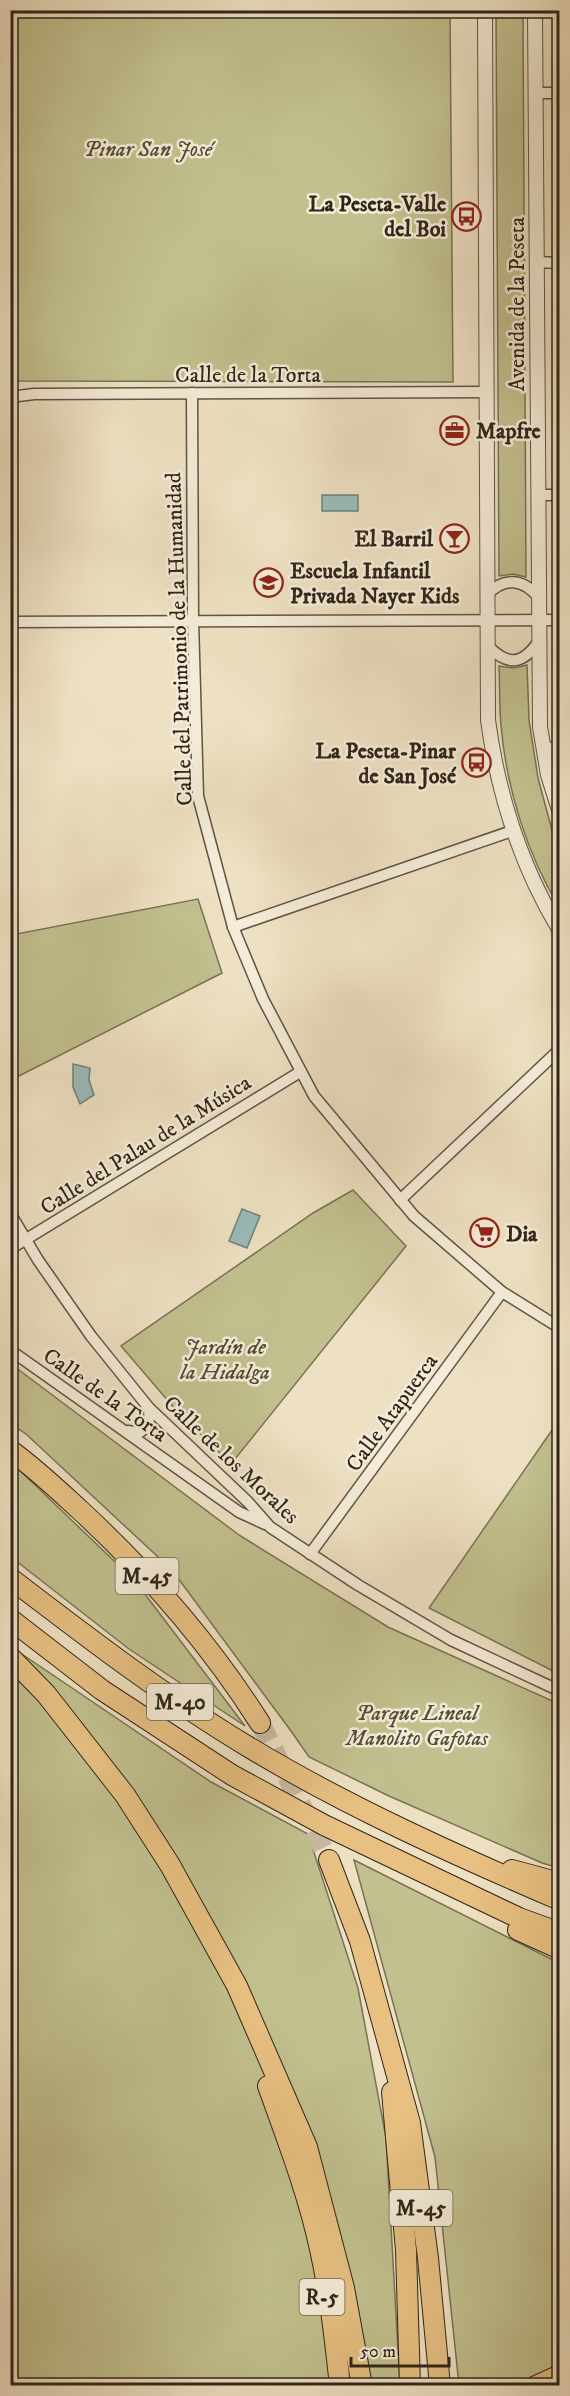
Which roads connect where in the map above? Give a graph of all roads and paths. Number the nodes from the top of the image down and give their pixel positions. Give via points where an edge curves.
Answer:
1 (485, 10) edge
2 (535, 10) edge
3 (535, 93) junction
4 (560, 93) edge
5 (537, 262) junction
6 (560, 262) edge
7 (487, 392) junction
8 (192, 393) junction
9 (10, 397) edge
10 (538, 495) junction
11 (560, 495) edge
12 (487, 595) junction
13 (539, 598) junction
14 (193, 620) junction
15 (487, 620) junction
16 (539, 620) junction
17 (560, 620) edge
18 (10, 622) edge
19 (539, 641) junction
20 (487, 645) junction
21 (543, 747) junction
22 (560, 749) edge
23 (560, 813) edge
24 (512, 831) junction
25 (233, 927) junction
26 (560, 931) edge
27 (560, 1049) edge
28 (300, 1072) junction
29 (400, 1200) junction
30 (10, 1213) edge
31 (26, 1241) junction
32 (10, 1250) edge
33 (502, 1292) junction
34 (560, 1328) edge
35 (10, 1350) edge
36 (149, 1408) junction
37 (124, 1431) junction
38 (10, 1450) edge
39 (270, 1527) junction
40 (310, 1554) junction
41 (10, 1578) edge
42 (10, 1619) edge
43 (10, 1656) edge
44 (560, 1691) edge
45 (260, 1724) tunnel mouth
46 (324, 1825) junction
47 (466, 1859) junction
48 (329, 1860) tunnel mouth
49 (560, 1883) edge
50 (560, 1900) edge
51 (201, 1918) junction
52 (560, 1933) edge
53 (560, 1949) edge
54 (387, 2034) junction
55 (309, 2209) junction
56 (560, 2375) edge
57 (331, 2385) edge
58 (339, 2385) edge
59 (362, 2385) edge
60 (410, 2385) edge
61 (440, 2385) edge
62 (536, 2385) edge

1 - 7 street, Avenida de la Peseta
2 - 3 street, Avenida de la Peseta
3 - 4 street
3 - 5 street, Avenida de la Peseta
5 - 6 street
5 - 10 street, Avenida de la Peseta
7 - 8 street, Calle de la Torta
7 - 12 street, Avenida de la Peseta
8 - 9 street, Calle de la Torta
8 - 14 street, Calle del Patrimonio de la Humanidad
10 - 11 street
10 - 13 street, Avenida de la Peseta
12 - 13 street via 500,584 517,582
12 - 15 street, Avenida de la Peseta
13 - 16 street, Avenida de la Peseta
14 - 15 street
14 - 18 street
14 - 25 street, Calle del Patrimonio de la Humanidad via 198,796
15 - 16 street
15 - 20 street, Avenida de la Peseta
16 - 17 street
16 - 19 street, Avenida de la Peseta
19 - 20 street via 522,659 513,661
19 - 21 street, Avenida de la Peseta
20 - 24 street, Avenida de la Peseta via 488,720 494,764
21 - 22 street
21 - 23 street, Avenida de la Peseta
24 - 25 street
24 - 26 street, Avenida de la Peseta
25 - 28 street, Calle del Patrimonio de la Humanidad
27 - 29 street
28 - 29 street, Calle del Patrimonio de la Humanidad via 314,1096
28 - 31 street, Calle del Palau de la Música
29 - 33 street, Calle del Patrimonio de la Humanidad
30 - 31 street, Calle de los Morales
31 - 32 street, Calle del Palau de la Música
31 - 36 street, Calle de los Morales via 91,1336
33 - 34 street, Calle del Patrimonio de la Humanidad
33 - 40 street, Calle Atapuerca
35 - 37 street, Calle de la Torta
36 - 37 street via 146,1428 139,1434
36 - 39 street, Calle de los Morales
37 - 39 street, Calle de la Torta via 239,1512
38 - 45 highway, M-45 via 80,1510 154,1582 229,1675
39 - 40 street, Calle de los Morales
40 - 44 street, Calle de los Morales via 452,1640
41 - 47 highway, M-40 via 120,1663 247,1746 362,1809
42 - 46 highway, M-40 via 102,1690 232,1775
43 - 51 highway via 46,1694 125,1795
46 - 52 highway, M-40 via 519,1918
46 - 53 highway via 365,1857
47 - 49 highway
47 - 50 highway, M-40
48 - 54 highway, M-45 via 360,1941
51 - 55 highway via 265,2078
51 - 59 highway via 237,1986 307,2147 344,2288
54 - 60 highway, M-45 via 406,2250
54 - 61 highway, M-45 via 410,2123
55 - 57 highway, R-5 via 330,2351
55 - 58 highway via 331,2306
56 - 62 highway

